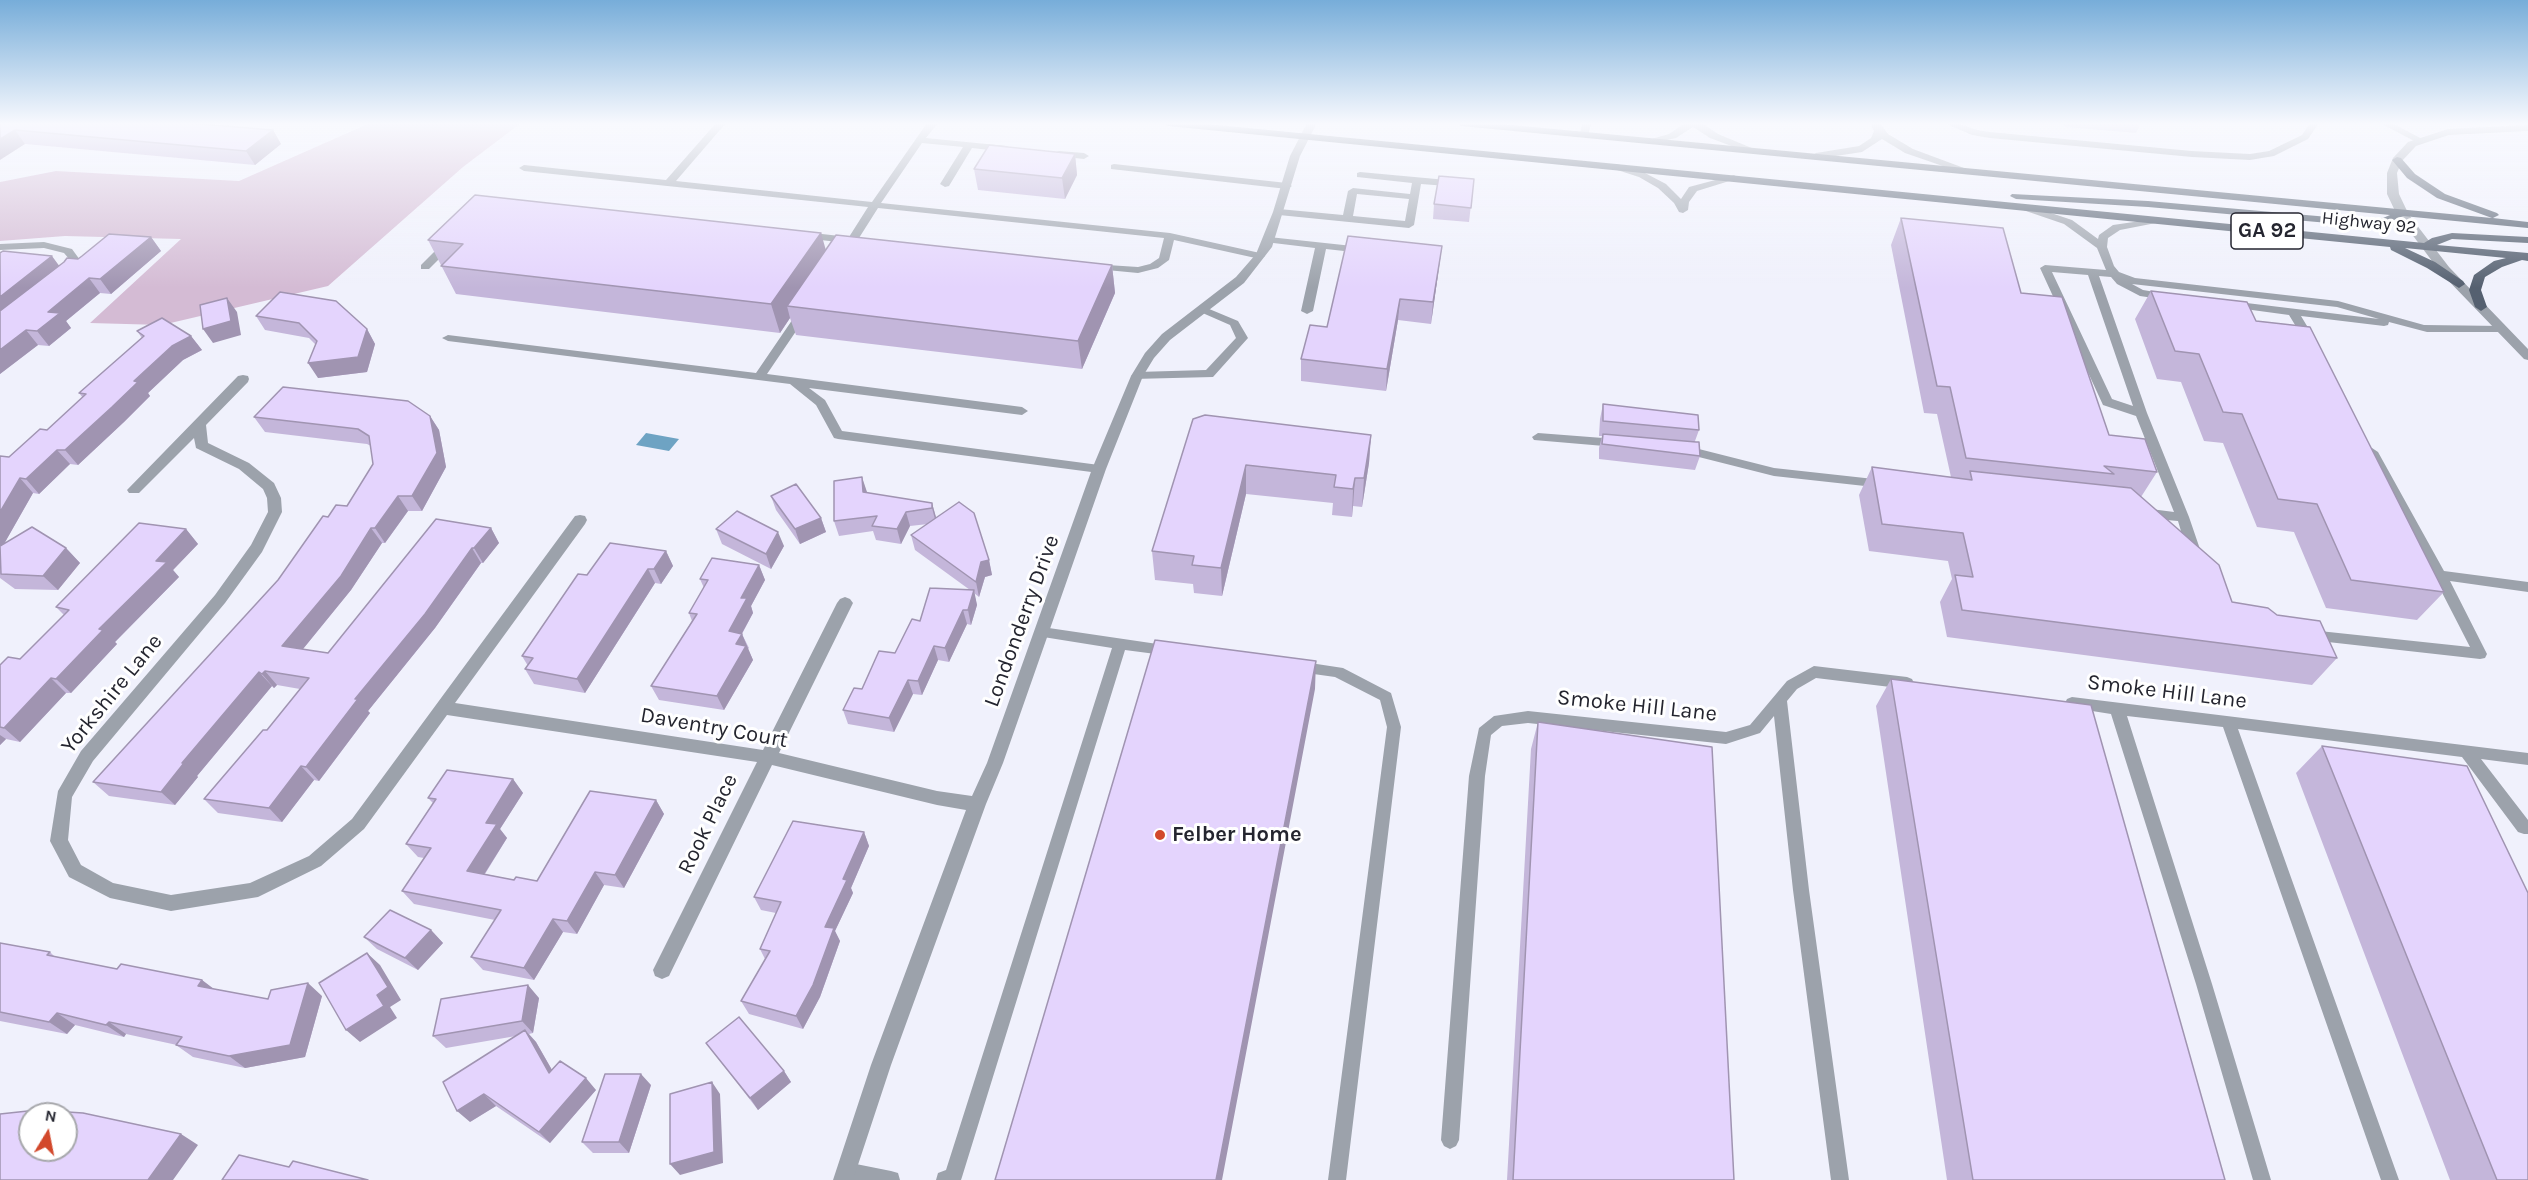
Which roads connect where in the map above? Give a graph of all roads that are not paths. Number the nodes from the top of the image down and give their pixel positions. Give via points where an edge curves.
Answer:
1 (621, 178) edge
2 (673, 178) edge
3 (893, 178) edge
4 (949, 178) edge
5 (1215, 178) edge
6 (1289, 178) edge
7 (1389, 178) edge
8 (1646, 178) edge
9 (1734, 178) joint
10 (2040, 178) edge
11 (2393, 178) edge
12 (2414, 178) edge
13 (1417, 181) junction
14 (669, 183) junction
15 (1447, 183) edge
16 (945, 184) dead end
17 (1287, 186) junction
18 (1414, 197) junction
19 (1944, 199) junction
20 (874, 206) junction
21 (2022, 206) junction
22 (1279, 212) junction
23 (2402, 213) junction
24 (1347, 219) junction
25 (2159, 220) junction
26 (2528, 224) edge
27 (458, 234) edge
28 (795, 234) edge
29 (1170, 237) junction
30 (1269, 240) junction
31 (2528, 240) edge
32 (859, 241) junction
33 (2376, 242) junction
34 (1321, 246) junction
35 (0, 247) edge
36 (2102, 247) junction
37 (2426, 247) junction
38 (1376, 251) edge
39 (1260, 256) junction
40 (2528, 258) edge
41 (839, 260) edge
42 (1083, 265) edge
43 (425, 267) dead end
44 (2092, 272) junction
45 (2114, 274) junction
46 (63, 280) edge
47 (2459, 284) junction
48 (812, 299) edge
49 (2481, 307) junction
50 (1202, 309) junction
51 (1307, 311) dead end
52 (2293, 312) junction
53 (2427, 329) junction
54 (2502, 329) junction
55 (448, 338) dead end
56 (2316, 351) edge
57 (2528, 356) edge
58 (1137, 376) junction
59 (759, 377) junction
60 (243, 379) dead end
61 (793, 381) junction
62 (1022, 411) dead end
63 (2141, 413) junction
64 (199, 424) junction
65 (1538, 437) dead end
66 (2367, 442) edge
67 (1633, 445) edge
68 (1668, 448) edge
69 (1100, 470) junction
70 (1902, 486) edge
71 (134, 490) dead end
72 (2124, 510) edge
73 (2183, 517) junction
74 (580, 520) dead end
75 (2200, 571) edge
76 (2440, 575) junction
77 (2528, 587) edge
78 (845, 603) dead end
79 (1042, 632) junction
80 (2297, 634) edge
81 (1120, 644) junction
82 (1189, 653) edge
83 (1281, 665) edge
84 (1919, 684) edge
85 (2059, 701) edge
86 (1780, 702) junction
87 (442, 708) junction
88 (2117, 708) junction
89 (2228, 722) junction
90 (2466, 751) junction
91 (766, 757) junction
92 (2528, 759) edge
93 (977, 804) junction
94 (2527, 830) edge
95 (662, 970) dead end
96 (1450, 1140) dead end
97 (844, 1175) edge
98 (891, 1180) edge
99 (945, 1180) edge
100 (1337, 1180) edge
101 (1840, 1180) edge
102 (2262, 1180) edge
103 (2390, 1180) edge

1 - 14 lane
2 - 14 lane
3 - 20 lane
4 - 16 lane
5 - 17 lane
6 - 17 street, Londonderry Drive
7 - 13 lane
8 - 9 lane via 1671,194 1683,210 1694,189
9 - 19 main road, Highway 92 / GA 92
10 - 23 main road, Highway 92 / GA 92
11 - 23 street via 2393,194
12 - 26 main road via 2441,196
13 - 15 lane
13 - 18 lane
14 - 20 lane
17 - 22 street, Londonderry Drive
18 - 24 lane via 1353,191
18 - 24 lane via 1409,225
19 - 21 main road, Highway 92 / GA 92
19 - 23 main road via 2067,198 2351,222 2385,221
20 - 29 lane
20 - 32 lane
21 - 25 main road, Highway 92 / GA 92
21 - 36 lane via 2068,222
22 - 24 lane
22 - 30 street, Londonderry Drive
23 - 26 main road, Highway 92 / GA 92
23 - 37 street
25 - 33 main road, Highway 92 / GA 92
25 - 36 lane via 2117,227 2103,237
27 - 43 lane
28 - 32 lane
29 - 39 lane
29 - 42 lane via 1164,260 1154,266 1138,270
30 - 34 lane
30 - 39 street, Londonderry Drive
31 - 37 main road via 2452,236 2430,242
32 - 41 lane
33 - 37 main road, Highway 92 / GA 92
33 - 47 main road via 2431,265
34 - 38 lane
34 - 51 lane
35 - 46 lane via 44,245 68,251 73,255 74,266
36 - 45 lane
37 - 40 main road, Highway 92 / GA 92
37 - 47 street
39 - 50 street, Londonderry Drive via 1240,280
40 - 49 main road via 2506,261 2480,275 2475,290
44 - 45 lane
44 - 63 lane
44 - 63 lane via 2045,268 2107,402
45 - 52 lane via 2140,293
45 - 53 lane via 2133,281 2331,303
47 - 49 street
48 - 59 lane
49 - 54 street
50 - 58 street, Londonderry Drive via 1166,337
50 - 58 lane via 1234,323 1242,338 1209,374
52 - 53 lane
52 - 56 lane
53 - 54 lane
54 - 57 street
55 - 59 lane
58 - 69 street, Londonderry Drive
59 - 61 lane
60 - 64 street
61 - 62 lane
61 - 69 lane via 821,403 838,435
63 - 73 lane
64 - 71 street
64 - 87 street, Yorkshire Lane via 201,445 243,466 268,486 275,512 251,557 220,599 87,756 64,796 59,841 75,871 110,890 171,903 252,891 315,861 358,824
65 - 67 lane
66 - 76 lane
68 - 70 lane via 1692,450 1774,472
69 - 79 street, Londonderry Drive
72 - 73 lane
73 - 75 lane
74 - 87 street, Yorkshire Lane
76 - 77 lane
76 - 80 lane via 2480,654
78 - 91 street, Rook Place
79 - 81 lane
79 - 93 street, Londonderry Drive
81 - 82 lane
81 - 99 lane via 952,1177
83 - 100 lane via 1338,672 1386,697 1394,727
84 - 86 lane, Smoke Hill Lane via 1815,672 1792,685
85 - 88 lane, Smoke Hill Lane
86 - 96 lane, Smoke Hill Lane via 1755,729 1726,738 1528,717 1499,720 1484,732 1477,776
86 - 101 lane
87 - 91 street, Daventry Court
88 - 89 lane, Smoke Hill Lane
88 - 102 lane
89 - 90 lane, Smoke Hill Lane
89 - 103 lane
90 - 92 lane, Smoke Hill Lane
90 - 94 lane
91 - 93 street, Daventry Court
91 - 95 street, Rook Place
93 - 97 street, Londonderry Drive
97 - 98 lane

